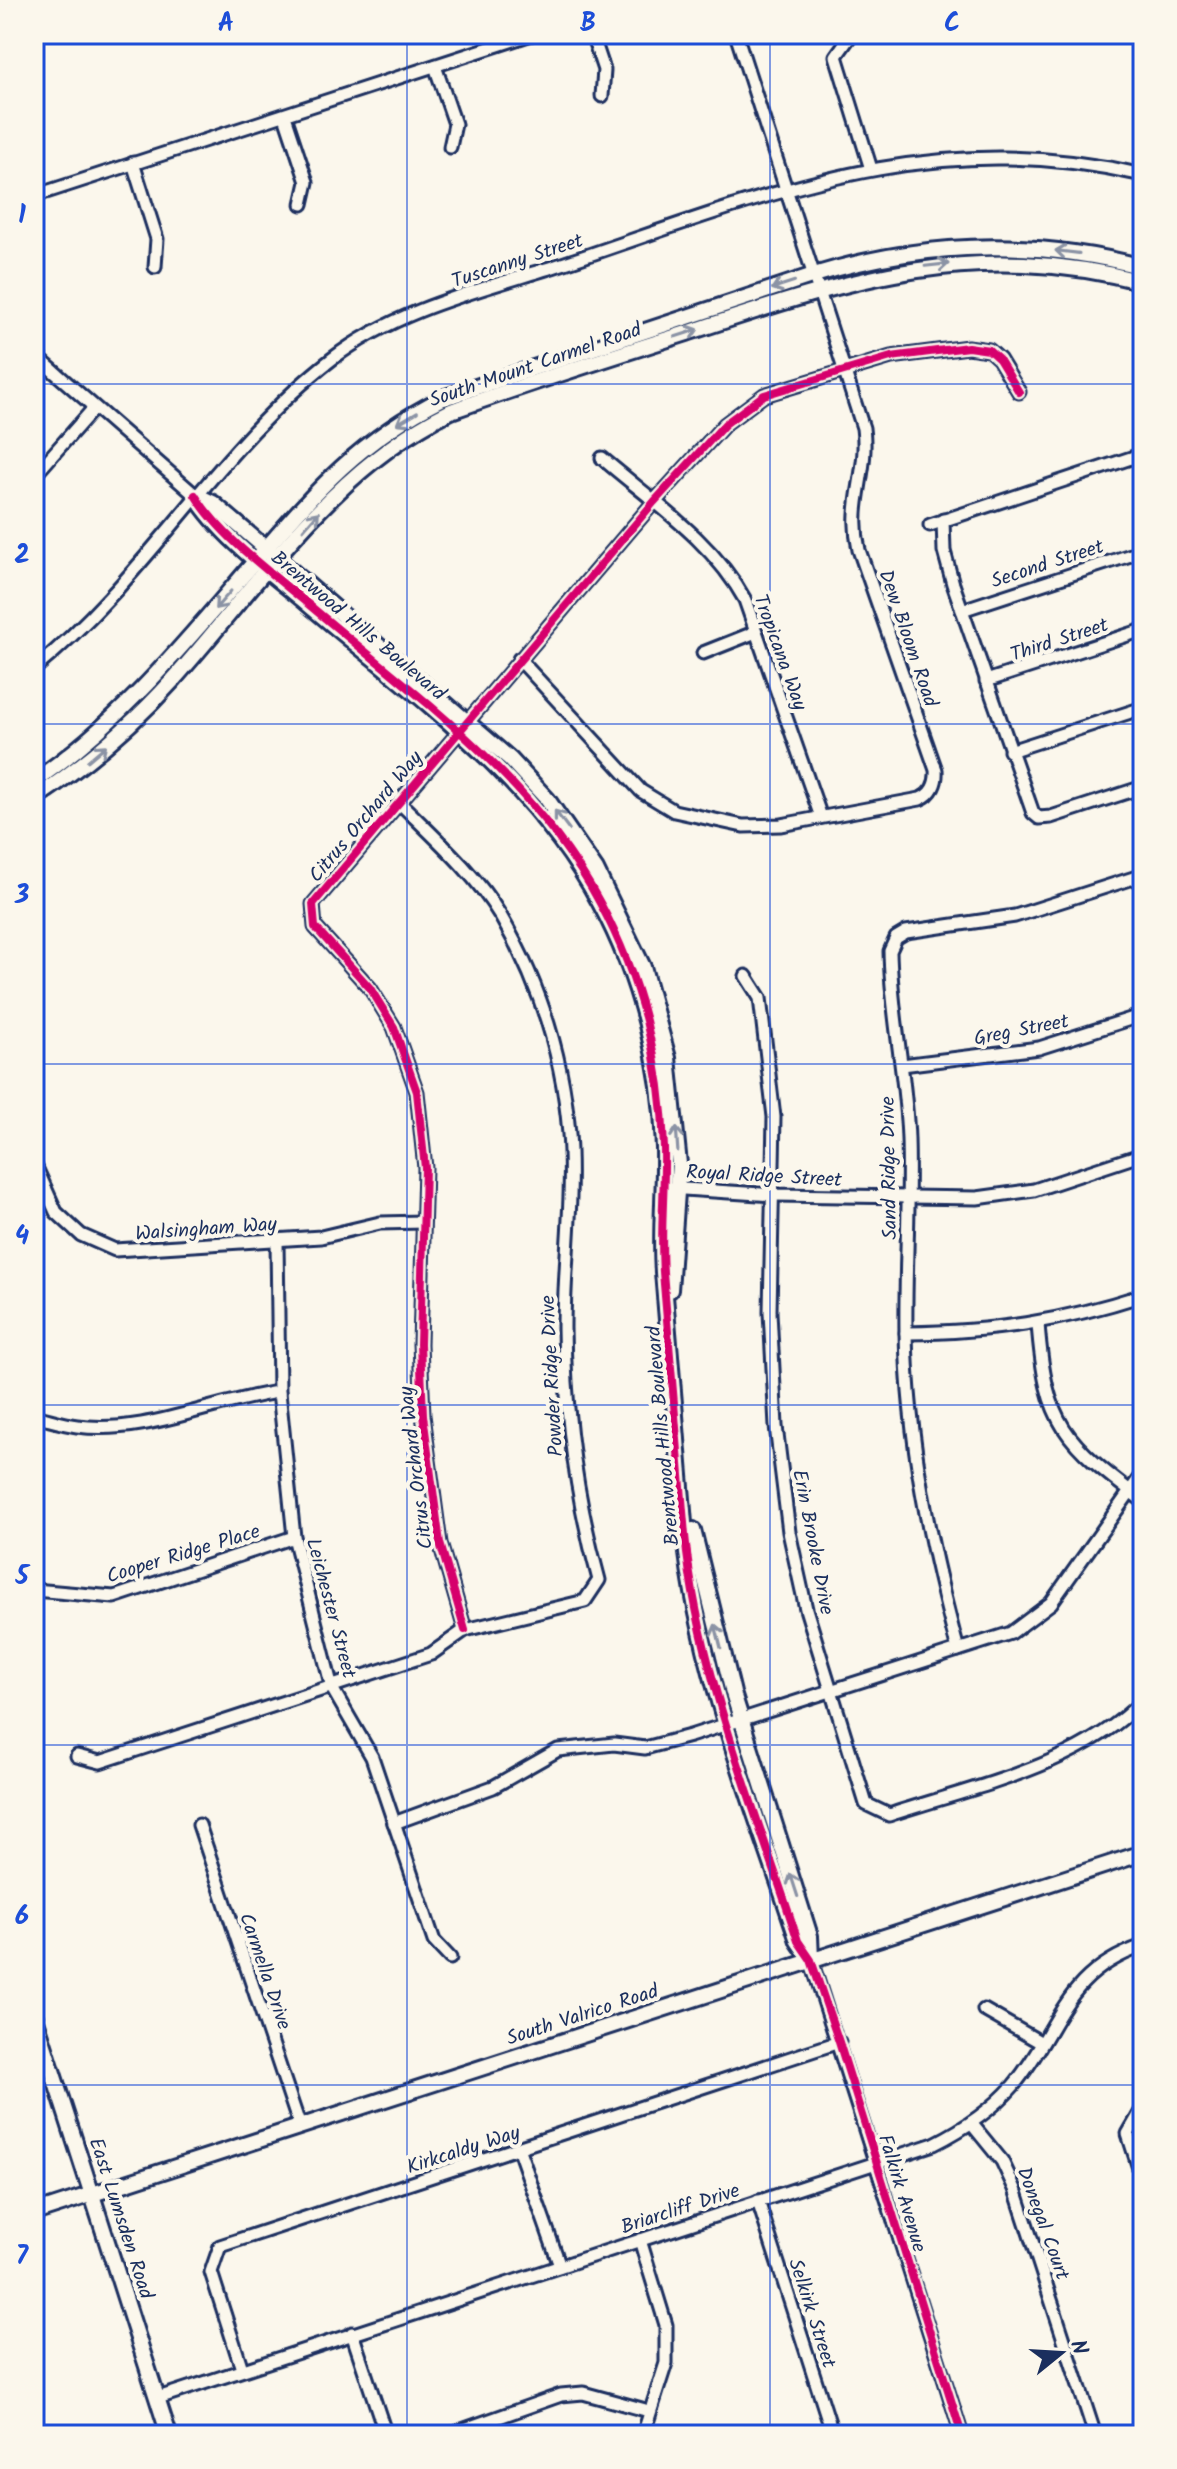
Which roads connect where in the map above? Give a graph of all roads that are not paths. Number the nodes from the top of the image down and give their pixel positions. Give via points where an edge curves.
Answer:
1 (532, 34) edge
2 (592, 34) edge
3 (736, 34) edge
4 (858, 34) edge
5 (1123, 34) edge
6 (1143, 38) edge
7 (435, 66) junction
8 (602, 96) dead end
9 (285, 116) junction
10 (450, 147) dead end
11 (133, 163) junction
12 (871, 169) junction
13 (1143, 175) edge
14 (787, 189) junction
15 (34, 196) edge
16 (302, 204) dead end
17 (155, 267) dead end
18 (1143, 267) edge
19 (817, 282) junction
20 (1143, 282) edge
21 (34, 354) edge
22 (845, 370) junction
23 (1019, 392) dead end
24 (94, 408) junction
25 (1143, 454) edge
26 (602, 458) dead end
27 (34, 476) edge
28 (195, 495) junction
29 (654, 502) junction
30 (943, 520) junction
31 (930, 525) dead end
32 (1143, 551) edge
33 (268, 559) junction
34 (962, 610) junction
35 (1143, 630) edge
36 (756, 632) junction
37 (703, 653) dead end
38 (519, 659) junction
39 (34, 669) edge
40 (986, 681) junction
41 (1143, 708) edge
42 (462, 725) junction
43 (1010, 751) junction
44 (34, 781) edge
45 (1143, 787) edge
46 (34, 799) edge
47 (399, 802) junction
48 (821, 817) junction
49 (1143, 875) edge
50 (746, 976) dead end
51 (1143, 1015) edge
52 (902, 1065) junction
53 (1143, 1154) edge
54 (34, 1163) edge
55 (672, 1188) junction
56 (775, 1195) junction
57 (908, 1199) junction
58 (423, 1222) junction
59 (277, 1241) junction
60 (1143, 1295) edge
61 (1038, 1324) junction
62 (906, 1333) junction
63 (279, 1392) junction
64 (34, 1416) edge
65 (1143, 1473) edge
66 (1130, 1491) junction
67 (1143, 1501) edge
68 (294, 1537) junction
69 (34, 1590) edge
70 (465, 1630) junction
71 (958, 1650) junction
72 (332, 1688) junction
73 (832, 1691) junction
74 (1143, 1700) edge
75 (735, 1722) junction
76 (77, 1756) dead end
77 (394, 1823) junction
78 (199, 1825) dead end
79 (1143, 1853) edge
80 (1143, 1946) edge
81 (450, 1958) dead end
82 (811, 1960) junction
83 (984, 2010) dead end
84 (34, 2014) edge
85 (839, 2042) junction
86 (1040, 2042) junction
87 (1143, 2108) edge
88 (971, 2123) junction
89 (300, 2127) junction
90 (519, 2150) junction
91 (876, 2162) junction
92 (1143, 2181) edge
93 (94, 2194) junction
94 (758, 2201) junction
95 (34, 2213) edge
96 (640, 2240) junction
97 (560, 2266) junction
98 (352, 2333) junction
99 (242, 2369) junction
100 (158, 2398) junction
101 (649, 2411) junction
102 (169, 2435) edge
103 (386, 2435) edge
104 (448, 2435) edge
105 (643, 2435) edge
106 (833, 2435) edge
107 (962, 2435) edge
108 (1095, 2435) edge

1 - 7 street
2 - 8 street via 604,70
3 - 14 street, Dew Bloom Road
4 - 12 street via 851,35 836,56
5 - 6 street
7 - 9 street
7 - 10 street via 455,124
9 - 11 street
9 - 16 street via 307,182
11 - 15 street
11 - 17 street via 157,239
12 - 13 street, Tuscanny Street via 1005,157 1086,163
12 - 14 street, Tuscanny Street
14 - 19 street, Dew Bloom Road
14 - 28 street, Tuscanny Street via 380,329 291,393
18 -> 19 street, South Mount Carmel Road via 1058,250 981,246 896,255
19 -> 20 street, South Mount Carmel Road via 983,262 1071,267
19 - 22 street, Dew Bloom Road
19 - 33 street, South Mount Carmel Road via 431,421 356,474
21 - 24 street, Brentwood Hills Boulevard
22 - 23 street, Citrus Orchard Way via 891,357 968,347 989,350
22 - 29 street, Citrus Orchard Way via 764,395 725,424
22 - 48 street, Dew Bloom Road via 866,448 853,524 936,775 930,792 920,799
24 - 27 street
24 - 28 street, Brentwood Hills Boulevard
25 - 30 street
26 - 29 street, Tropicana Way
28 - 33 street, Brentwood Hills Boulevard via 213,503
28 - 39 street, Tuscanny Street via 101,604
29 - 36 street, Tropicana Way via 731,574
29 - 38 street, Citrus Orchard Way
30 - 31 street
30 - 34 street via 944,551
32 - 34 street, Second Street
33 - 42 street, Brentwood Hills Boulevard
33 -> 44 street, South Mount Carmel Road via 146,687
46 -> 33 street, South Mount Carmel Road via 127,728
34 - 40 street
35 - 40 street, Third Street
36 - 37 street
36 - 48 street, Tropicana Way
38 - 42 street, Citrus Orchard Way
38 - 48 street, Dew Bloom Road via 641,791 674,811 743,826
40 - 43 street
41 - 43 street
42 - 47 street, Citrus Orchard Way
42 - 55 street, Brentwood Hills Boulevard via 547,799 596,870 630,934 668,1058 678,1139
43 - 45 street via 1029,807 1039,818
47 - 58 street, Citrus Orchard Way via 313,904 315,927 370,988 406,1054 423,1128
47 - 70 street, Powder Ridge Drive via 454,857 499,914 538,993 559,1061 569,1135 564,1329 570,1448 599,1580 585,1601
49 - 52 street, Sand Ridge Drive via 1015,916 901,934 890,957
50 - 56 street, Erin Brooke Drive via 760,998 764,1023
51 - 52 street, Greg Street via 1039,1048
52 - 57 street, Sand Ridge Drive
53 - 57 street, Royal Ridge Street via 1034,1190
54 - 59 street, Walsingham Way via 56,1212 98,1245 141,1251
55 - 56 street, Royal Ridge Street
55 - 75 street, Brentwood Hills Boulevard via 668,1300 685,1510
56 - 57 street, Royal Ridge Street
56 - 73 street, Erin Brooke Drive via 770,1312 776,1426 789,1532
57 - 62 street, Sand Ridge Drive
58 - 59 street, Walsingham Way via 380,1223 330,1236
58 - 70 street, Citrus Orchard Way via 423,1415 440,1543
59 - 63 street, Leichester Street
60 - 61 street
61 - 62 street via 980,1332
61 - 66 street via 1043,1381 1065,1435 1090,1462
62 - 71 street, Sand Ridge Drive via 921,1488
63 - 64 street via 152,1423 76,1426
63 - 68 street, Leichester Street
65 - 66 street
66 - 67 street
66 - 71 street via 1051,1603 1011,1633
68 - 69 street, Cooper Ridge Place via 114,1597
68 - 72 street, Leichester Street
70 - 72 street, Powder Ridge Drive via 431,1654
71 - 73 street
72 - 76 street, Powder Ridge Drive via 100,1762
72 - 77 street, Leichester Street via 372,1757
73 - 74 street, Erin Brooke Drive via 866,1804 889,1815 1068,1754 1103,1735
73 - 75 street
75 - 77 street via 645,1748 614,1744 558,1750 493,1787
75 - 82 street, Brentwood Hills Boulevard via 810,1936
77 - 81 street, Leichester Street via 434,1941
78 - 89 street, Carmella Drive
79 - 82 street, South Valrico Road
80 - 86 street, Briarcliff Drive via 1091,1974 1062,2005
82 - 85 street, Falkirk Avenue
82 - 89 street, South Valrico Road
83 - 86 street
84 - 93 street, East Lumsden Road
85 - 90 street, Kirkcaldy Way
85 - 91 street, Falkirk Avenue
86 - 88 street, Briarcliff Drive via 1014,2084
87 - 92 street via 1128,2134
88 - 91 street, Briarcliff Drive via 934,2144
88 - 108 street, Donegal Court via 1002,2161 1015,2189
89 - 93 street, South Valrico Road
90 - 97 street
90 - 99 street, Kirkcaldy Way via 220,2246 211,2272
91 - 94 street, Briarcliff Drive
91 - 107 street, Falkirk Avenue
93 - 95 street, South Valrico Road
93 - 100 street, East Lumsden Road
94 - 96 street, Briarcliff Drive
94 - 106 street, Selkirk Street
96 - 97 street, Briarcliff Drive
96 - 101 street via 666,2325 666,2363
97 - 98 street, Briarcliff Drive
98 - 99 street, Briarcliff Drive
98 - 103 street
99 - 100 street, Briarcliff Drive
100 - 102 street, East Lumsden Road
101 - 104 street via 583,2393 561,2395
101 - 105 street

